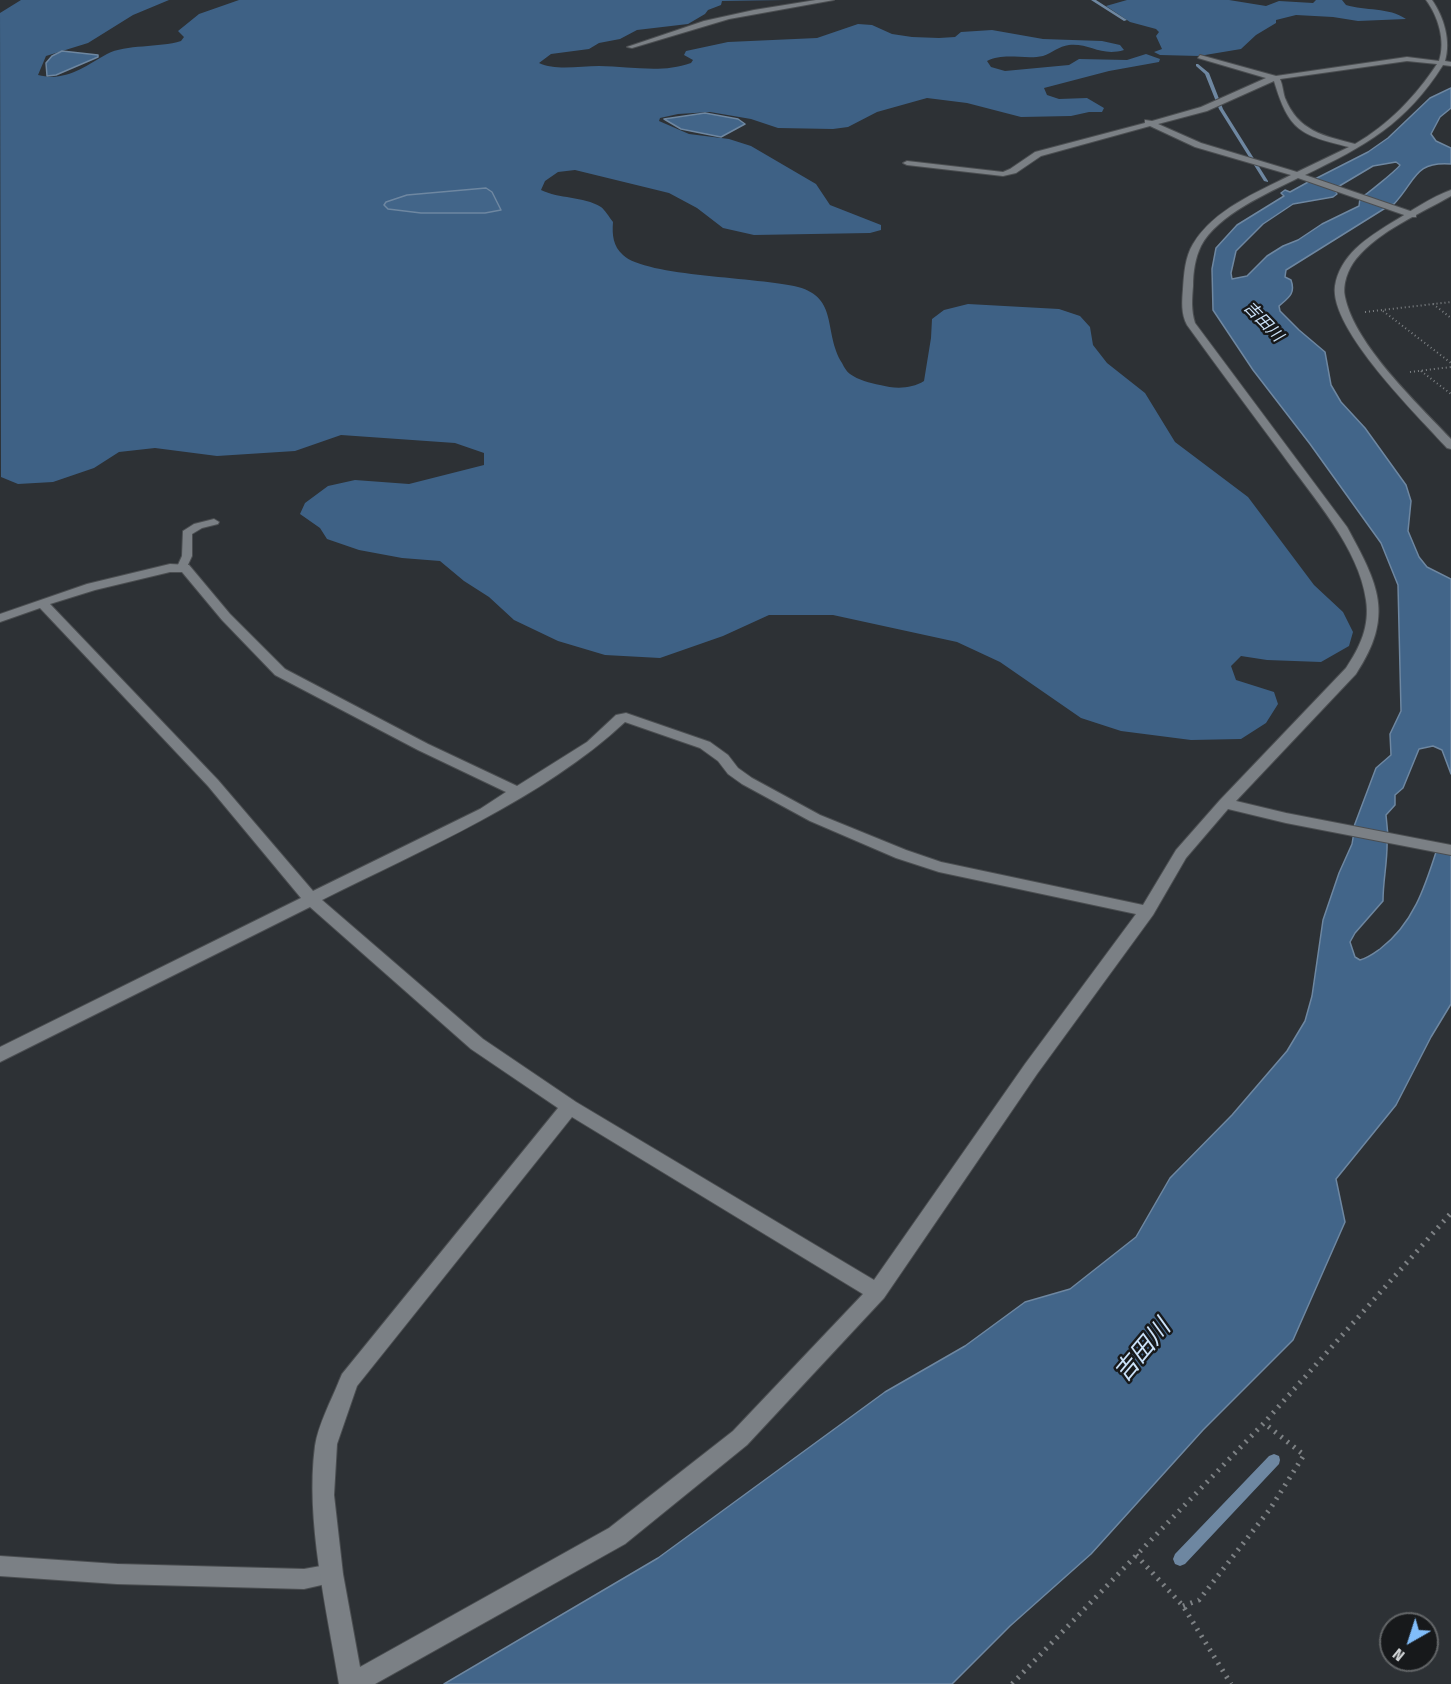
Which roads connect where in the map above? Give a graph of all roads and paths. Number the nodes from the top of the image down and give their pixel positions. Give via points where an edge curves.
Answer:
1 (831, 0) edge
2 (1429, 0) edge
3 (630, 47) dead end
4 (1200, 57) dead end
5 (1448, 63) edge
6 (1276, 78) junction
7 (1136, 117) dead end
8 (1151, 123) junction
9 (1355, 146) junction
10 (907, 163) dead end
11 (1301, 177) junction
12 (1451, 192) edge
13 (1413, 215) junction
14 (1451, 302) edge
15 (1433, 304) junction
16 (1382, 310) junction
17 (1344, 311) junction
18 (1451, 318) edge
19 (1451, 365) edge
20 (1421, 371) junction
21 (1389, 375) junction
22 (1451, 394) edge
23 (1451, 446) edge
24 (214, 522) dead end
25 (182, 567) junction
26 (42, 603) junction
27 (0, 618) edge
28 (518, 792) junction
29 (1225, 803) junction
30 (1451, 850) edge
31 (311, 899) junction
32 (1146, 911) junction
33 (0, 1055) edge
34 (570, 1107) junction
35 (1451, 1213) edge
36 (877, 1292) junction
37 (1264, 1423) junction
38 (1135, 1554) junction
39 (0, 1566) edge
40 (332, 1574) junction
41 (1183, 1606) junction
42 (351, 1684) edge
43 (1012, 1684) edge
44 (1231, 1684) edge

1 - 3 street via 751,11 681,28
2 - 5 street via 1447,45
4 - 6 street
5 - 6 street via 1407,59
5 - 9 street via 1398,117
6 - 8 street via 1214,104
6 - 9 street via 1281,97 1298,127
7 - 8 street
8 - 10 street via 1038,154 1003,174
8 - 11 street via 1198,145
9 - 11 street
11 - 13 street
11 - 29 street via 1236,209 1200,241 1192,260 1187,314 1341,527 1370,584 1373,616 1369,644 1351,671
12 - 13 street
13 - 17 street via 1353,257 1341,283
14 - 15 path
15 - 16 path
15 - 18 path
16 - 17 path
16 - 19 path
17 - 21 street via 1357,336
19 - 20 path
20 - 21 path
20 - 22 path
21 - 23 street
24 - 25 lane via 187,533 187,556
25 - 26 street via 91,587
25 - 28 street via 189,570 226,617 280,672
26 - 27 street
26 - 31 street via 213,783
28 - 31 street
28 - 32 street via 626,717 705,745 747,781 814,818 900,854 949,869
29 - 30 street
29 - 32 street via 1181,854
31 - 33 street
31 - 34 street via 477,1044
32 - 36 street via 1024,1078
34 - 36 street
34 - 40 street via 349,1381 326,1444 323,1496
35 - 37 path
36 - 42 street via 740,1437 617,1536
37 - 38 path
37 - 41 path via 1304,1455 1270,1509 1199,1600
38 - 41 path
38 - 43 path
39 - 40 lane via 304,1579
40 - 42 street
41 - 44 path

